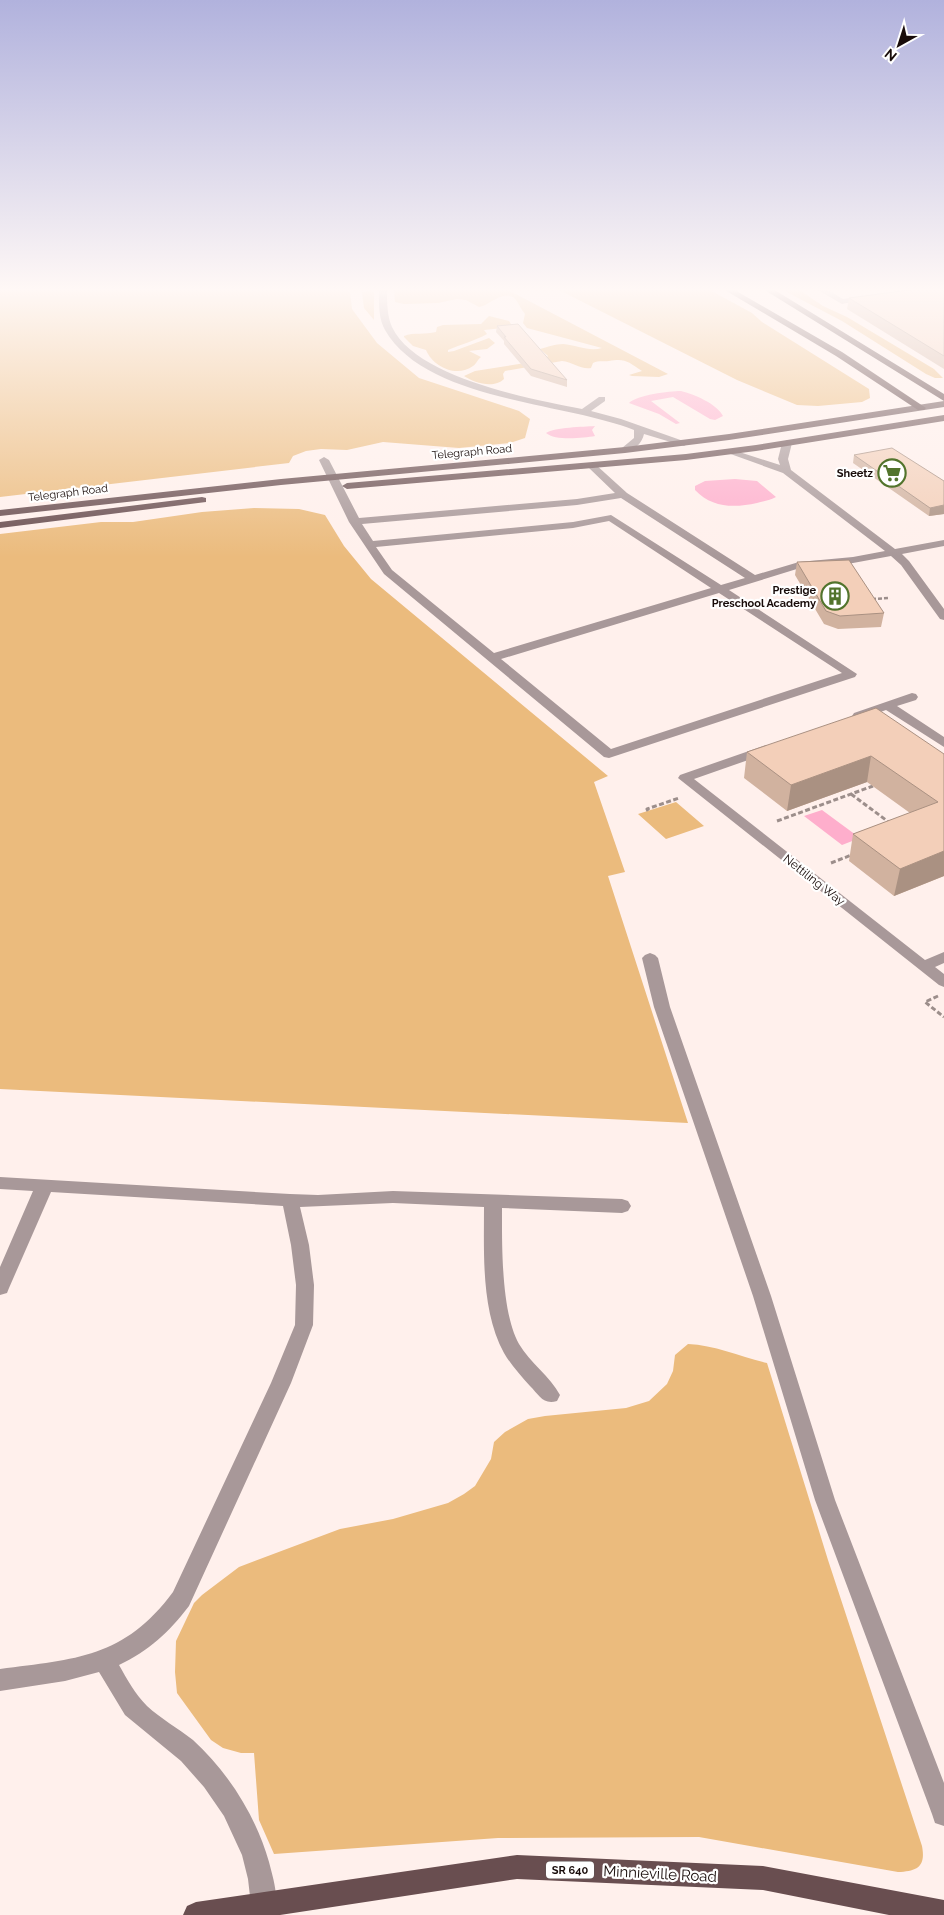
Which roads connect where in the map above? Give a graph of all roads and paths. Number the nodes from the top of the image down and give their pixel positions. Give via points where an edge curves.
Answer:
1 (458, 378) edge
2 (876, 378) edge
3 (912, 378) edge
4 (944, 398) edge
5 (602, 399) dead end
6 (944, 404) edge
7 (921, 408) junction
8 (567, 410) junction
9 (583, 413) junction
10 (555, 419) dead end
11 (942, 420) edge
12 (638, 428) junction
13 (684, 443) junction
14 (787, 444) junction
15 (626, 450) junction
16 (730, 452) junction
17 (583, 454) junction
18 (324, 460) dead end
19 (592, 466) junction
20 (786, 471) junction
21 (334, 482) junction
22 (623, 495) junction
23 (0, 513) edge
24 (354, 522) junction
25 (0, 525) edge
26 (944, 543) edge
27 (369, 545) junction
28 (894, 553) junction
29 (753, 578) junction
30 (720, 588) junction
31 (890, 598) dead end
32 (866, 600) edge
33 (942, 610) edge
34 (491, 658) junction
35 (912, 697) dead end
36 (888, 706) junction
37 (847, 720) edge
38 (944, 743) edge
39 (774, 746) edge
40 (873, 786) edge
41 (850, 794) junction
42 (679, 798) dead end
43 (648, 811) dead end
44 (777, 821) dead end
45 (897, 828) edge
46 (859, 852) edge
47 (831, 863) dead end
48 (650, 958) dead end
49 (944, 958) edge
50 (924, 966) junction
51 (943, 988) edge
52 (944, 1016) edge
53 (0, 1183) edge
54 (45, 1185) junction
55 (290, 1200) junction
56 (493, 1201) junction
57 (622, 1206) dead end
58 (0, 1288) edge
59 (550, 1395) dead end
60 (106, 1661) junction
61 (0, 1680) edge
62 (944, 1814) edge
63 (264, 1905) junction
64 (944, 1913) edge
65 (196, 1915) edge

1 - 8 street via 484,389
2 - 7 highway
3 - 4 highway
5 - 9 street
6 - 7 main road, Telegraph Road
7 - 11 main road
7 - 13 main road, Telegraph Road
8 - 9 street
8 - 10 street
9 - 12 street
11 - 14 main road, Telegraph Road
12 - 13 street
12 - 15 street via 640,438
13 - 15 main road, Telegraph Road
14 - 16 main road, Telegraph Road
14 - 20 street via 782,459
15 - 17 main road, Telegraph Road
16 - 19 main road, Telegraph Road
16 - 20 street
17 - 19 main road
17 - 21 main road, Telegraph Road
18 - 21 street
19 - 21 main road, Telegraph Road
19 - 22 street
20 - 28 street
21 - 23 main road, Telegraph Road
21 - 24 street
21 - 25 main road, Telegraph Road
22 - 24 street
22 - 29 street
24 - 27 street
26 - 28 street
27 - 30 street via 573,525 611,518
27 - 34 street via 388,572
28 - 29 street via 799,565
28 - 33 street
29 - 30 street
30 - 34 street
30 - 34 street via 851,674 609,754
31 - 32 path
35 - 36 street
36 - 37 street
36 - 38 street
39 - 50 street, Nettiling Way via 685,778
40 - 41 path
41 - 44 path
41 - 45 path
42 - 43 path
46 - 47 path
48 - 62 street via 662,1007 762,1296 825,1500
49 - 50 street
50 - 51 street, Nettiling Way
51 - 52 path via 925,1002
53 - 54 street
54 - 55 street
54 - 58 street
55 - 56 street via 393,1197
55 - 60 street via 300,1245 306,1306 304,1325 293,1356 181,1599 161,1624 136,1645
56 - 57 street
56 - 59 street via 499,1304 508,1342
60 - 61 street via 73,1670
60 - 63 street via 121,1692 138,1713 189,1752 212,1778 237,1815 250,1841 259,1871
63 - 64 main road, Minnieville Road / SR 640 via 517,1867 763,1878
63 - 65 main road, Minnieville Road / SR 640

